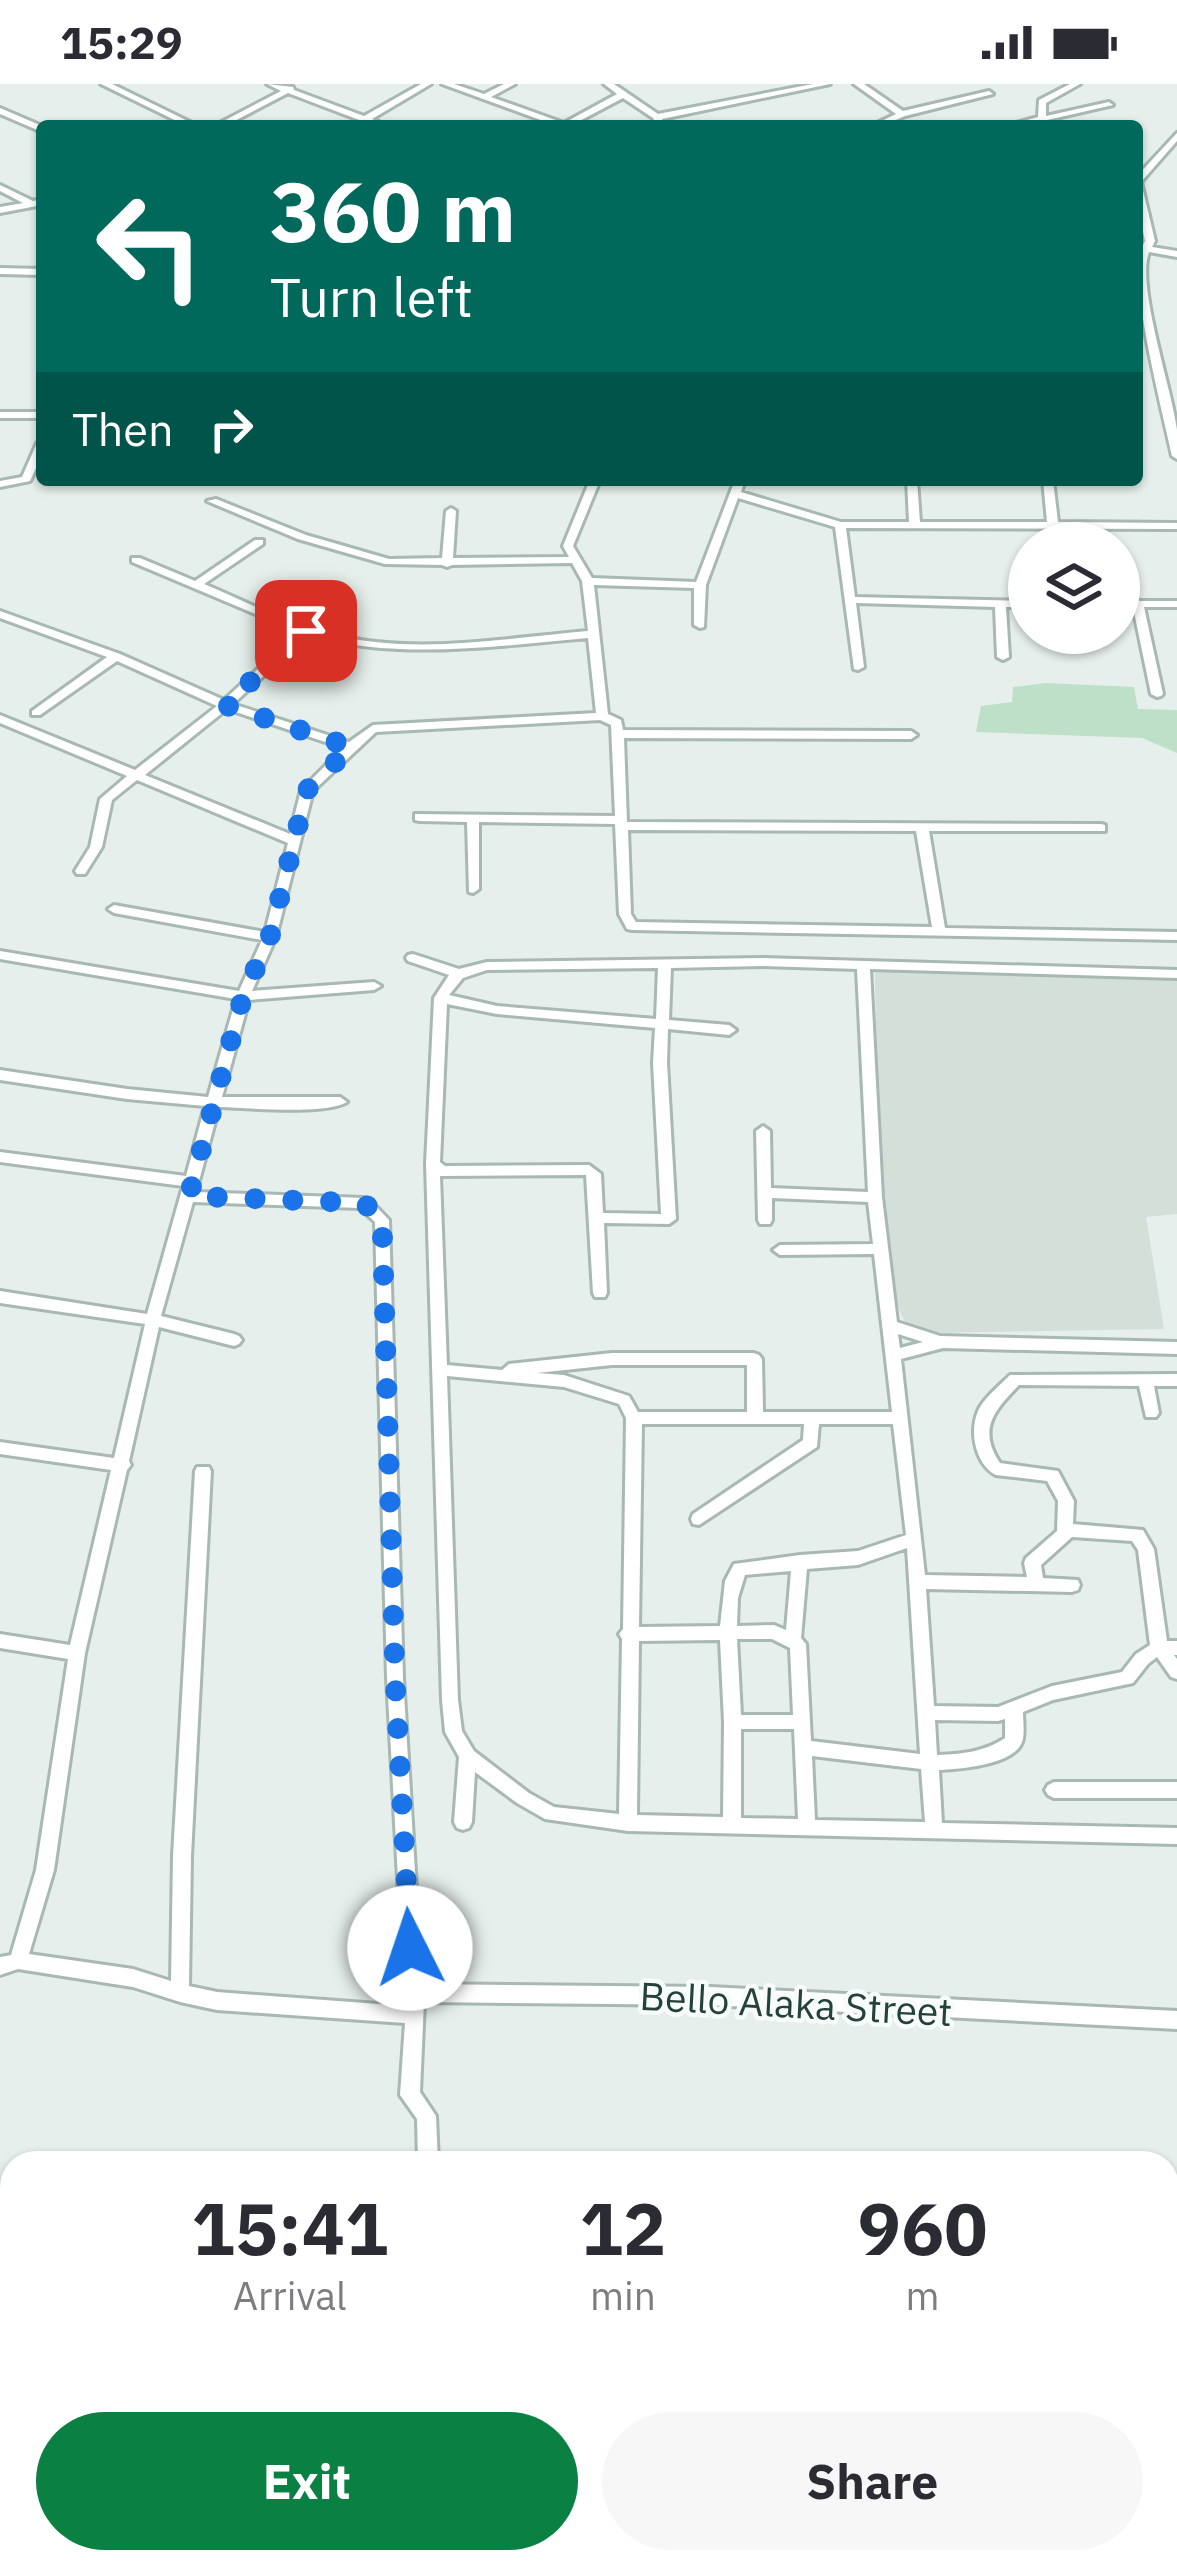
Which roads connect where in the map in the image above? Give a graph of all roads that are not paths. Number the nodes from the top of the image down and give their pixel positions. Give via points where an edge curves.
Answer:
1 (105, 84) edge
2 (271, 84) edge
3 (298, 84) edge
4 (427, 84) edge
5 (446, 84) edge
6 (512, 84) edge
7 (608, 84) edge
8 (826, 84) edge
9 (858, 84) edge
10 (1076, 84) edge
11 (287, 90) junction
12 (989, 94) dead end
13 (622, 95) junction
14 (484, 97) junction
15 (1109, 105) dead end
16 (1096, 108) junction
17 (0, 111) edge
18 (902, 114) junction
19 (1042, 118) junction
20 (365, 119) joint
21 (181, 120) edge
22 (230, 120) edge
23 (548, 120) edge
24 (576, 120) edge
25 (656, 120) edge
26 (668, 120) edge
27 (888, 120) edge
28 (1034, 120) edge
29 (1078, 120) edge
30 (36, 126) edge
31 (1177, 136) edge
32 (1172, 148) edge
33 (1143, 176) edge
34 (0, 188) edge
35 (36, 202) edge
36 (1143, 209) edge
37 (0, 210) edge
38 (1143, 247) edge
39 (1143, 248) edge
40 (1177, 254) edge
41 (0, 271) edge
42 (36, 272) edge
43 (1143, 282) edge
44 (0, 415) edge
45 (36, 415) edge
46 (36, 456) edge
47 (1177, 456) edge
48 (0, 484) edge
49 (592, 486) edge
50 (738, 486) edge
51 (912, 486) edge
52 (1049, 486) edge
53 (736, 494) junction
54 (212, 500) dead end
55 (452, 511) dead end
56 (1054, 522) edge
57 (840, 525) junction
58 (1008, 525) edge
59 (915, 526) junction
60 (1140, 526) edge
61 (1177, 526) edge
62 (259, 542) dead end
63 (136, 560) dead end
64 (575, 560) junction
65 (447, 564) junction
66 (588, 580) junction
67 (197, 584) junction
68 (700, 585) junction
69 (851, 600) junction
70 (1000, 604) junction
71 (1008, 604) edge
72 (1140, 604) edge
73 (1177, 604) edge
74 (1140, 613) edge
75 (1, 616) edge
76 (700, 626) dead end
77 (306, 631) junction
78 (594, 634) junction
79 (116, 656) junction
80 (1003, 657) dead end
81 (858, 668) dead end
82 (1157, 694) dead end
83 (225, 705) junction
84 (35, 713) dead end
85 (602, 716) junction
86 (0, 719) edge
87 (18, 726) junction
88 (617, 734) junction
89 (910, 735) dead end
90 (0, 741) edge
91 (351, 747) junction
92 (134, 775) junction
93 (419, 817) dead end
94 (473, 818) junction
95 (622, 823) junction
96 (922, 828) junction
97 (1101, 828) dead end
98 (292, 840) junction
99 (81, 871) dead end
100 (473, 889) dead end
101 (114, 909) dead end
102 (939, 932) junction
103 (1177, 936) edge
104 (270, 937) junction
105 (0, 956) edge
106 (413, 958) dead end
107 (665, 964) junction
108 (863, 965) junction
109 (458, 973) junction
110 (1177, 974) edge
111 (374, 986) dead end
112 (243, 996) junction
113 (442, 998) junction
114 (660, 1023) junction
115 (728, 1030) dead end
116 (0, 1075) edge
117 (216, 1102) junction
118 (340, 1102) dead end
119 (763, 1131) dead end
120 (0, 1157) edge
121 (433, 1164) junction
122 (191, 1189) junction
123 (766, 1193) junction
124 (875, 1197) junction
125 (596, 1219) junction
126 (765, 1220) dead end
127 (880, 1249) junction
128 (780, 1250) dead end
129 (600, 1293) dead end
130 (0, 1297) edge
131 (153, 1320) junction
132 (892, 1326) junction
133 (234, 1340) dead end
134 (940, 1342) junction
135 (1064, 1346) junction
136 (1177, 1348) edge
137 (896, 1355) junction
138 (440, 1370) junction
139 (485, 1373) junction
140 (1068, 1377) junction
141 (1145, 1378) junction
142 (1177, 1380) edge
143 (1151, 1413) dead end
144 (755, 1416) junction
145 (812, 1417) junction
146 (634, 1418) junction
147 (899, 1418) junction
148 (0, 1448) edge
149 (123, 1466) junction
150 (203, 1471) dead end
151 (699, 1519) dead end
152 (1066, 1530) junction
153 (914, 1539) junction
154 (800, 1562) junction
155 (917, 1582) junction
156 (1036, 1584) junction
157 (1072, 1585) dead end
158 (627, 1634) junction
159 (729, 1635) junction
160 (793, 1639) junction
161 (0, 1641) edge
162 (1168, 1648) edge
163 (77, 1653) junction
164 (1177, 1672) edge
165 (1014, 1707) junction
166 (926, 1713) junction
167 (733, 1721) junction
168 (802, 1722) junction
169 (803, 1747) junction
170 (468, 1756) junction
171 (929, 1762) junction
172 (1054, 1790) dead end
173 (1177, 1790) edge
174 (463, 1822) dead end
175 (628, 1823) junction
176 (732, 1826) junction
177 (807, 1827) junction
178 (934, 1830) junction
179 (1177, 1836) edge
180 (9, 1963) edge
181 (180, 1993) junction
182 (414, 1993) junction
183 (415, 2015) junction
184 (1177, 2020) edge
185 (427, 2151) edge

1 - 21 street
2 - 11 street
3 - 11 street
4 - 20 street
5 - 14 street
6 - 14 street
7 - 13 street
8 - 26 street
9 - 18 street
10 - 19 street via 1042,102
11 - 20 street
11 - 22 street
12 - 18 street
13 - 24 street
13 - 25 street
14 - 23 street
15 - 16 street
16 - 19 street
16 - 29 street
17 - 30 street
18 - 27 street
19 - 28 street
31 - 32 street
32 - 33 street
34 - 35 street
35 - 37 street
36 - 38 street via 1150,241
39 - 40 street
41 - 42 street
43 - 47 street
44 - 45 street
46 - 48 street via 26,479
49 - 64 street via 568,546
50 - 53 street
51 - 59 street
52 - 56 street
53 - 57 street
53 - 68 street
54 - 65 street via 359,556
55 - 65 street
57 - 59 street
57 - 69 street
58 - 59 street
60 - 61 street
62 - 67 street
63 - 67 street
64 - 65 street
64 - 66 street
66 - 68 street
66 - 78 street
67 - 77 street
68 - 76 street
69 - 70 street
69 - 81 street
70 - 71 street
70 - 80 street
72 - 73 street
74 - 82 street
75 - 79 street
77 - 78 street via 353,644
77 - 83 street
78 - 85 street
79 - 83 street
79 - 84 street
83 - 91 street
83 - 92 street
85 - 88 street via 614,719
85 - 91 street via 373,729
86 - 87 street
87 - 90 street
87 - 92 street
88 - 89 street
88 - 95 street
91 - 98 street via 307,790
92 - 98 street
92 - 99 street via 106,799 96,847
93 - 94 street
94 - 95 street
94 - 100 street
95 - 96 street
95 - 102 street via 632,926
96 - 97 street
96 - 102 street
98 - 104 street
101 - 104 street
102 - 103 street
104 - 112 street
105 - 112 street
106 - 109 street
107 - 108 street
107 - 109 street
107 - 114 street
108 - 110 street
108 - 124 street
109 - 113 street
111 - 112 street
112 - 117 street
113 - 114 street
113 - 121 street
114 - 115 street
114 - 125 street via 669,1219
116 - 117 street
117 - 118 street
117 - 122 street
119 - 123 street
120 - 122 street
121 - 125 street via 442,1171 589,1170
121 - 138 street
122 - 131 street
122 - 182 street via 364,1203 382,1220
123 - 124 street
123 - 126 street
124 - 127 street
125 - 129 street
127 - 128 street
127 - 132 street
130 - 131 street
131 - 133 street
131 - 149 street
132 - 134 street
132 - 137 street
134 - 135 street
134 - 137 street
135 - 136 street
135 - 140 street
137 - 147 street
138 - 139 street
138 - 170 street via 450,1700
139 - 144 street via 612,1359 754,1359
139 - 146 street via 593,1388 624,1400
140 - 141 street
140 - 152 street via 1016,1379 988,1404 982,1439 997,1469 1060,1482
141 - 142 street
141 - 143 street
144 - 145 street
144 - 146 street
145 - 147 street
145 - 151 street via 811,1443
146 - 158 street
147 - 153 street
148 - 149 street
149 - 163 street
150 - 181 street
152 - 156 street via 1033,1563
152 - 162 street via 1137,1535
153 - 154 street via 858,1558
153 - 155 street
154 - 159 street via 740,1568
154 - 160 street
155 - 156 street
155 - 166 street
156 - 157 street
158 - 159 street
158 - 175 street
159 - 160 street
159 - 167 street
160 - 168 street via 801,1651
161 - 163 street
162 - 164 street
162 - 165 street via 1143,1655 1127,1678
163 - 180 street via 45,1870
165 - 166 street
165 - 171 street via 1014,1742 999,1757
166 - 171 street
167 - 168 street
167 - 176 street
168 - 169 street
169 - 171 street
169 - 177 street
170 - 174 street
170 - 175 street via 550,1814
171 - 178 street
172 - 173 street
175 - 176 street
176 - 177 street
177 - 178 street
178 - 179 street
180 - 181 street via 133,1978
181 - 183 street
182 - 183 street
182 - 184 street, Bello Alaka Street via 710,1996
183 - 185 street via 410,2095 426,2116

